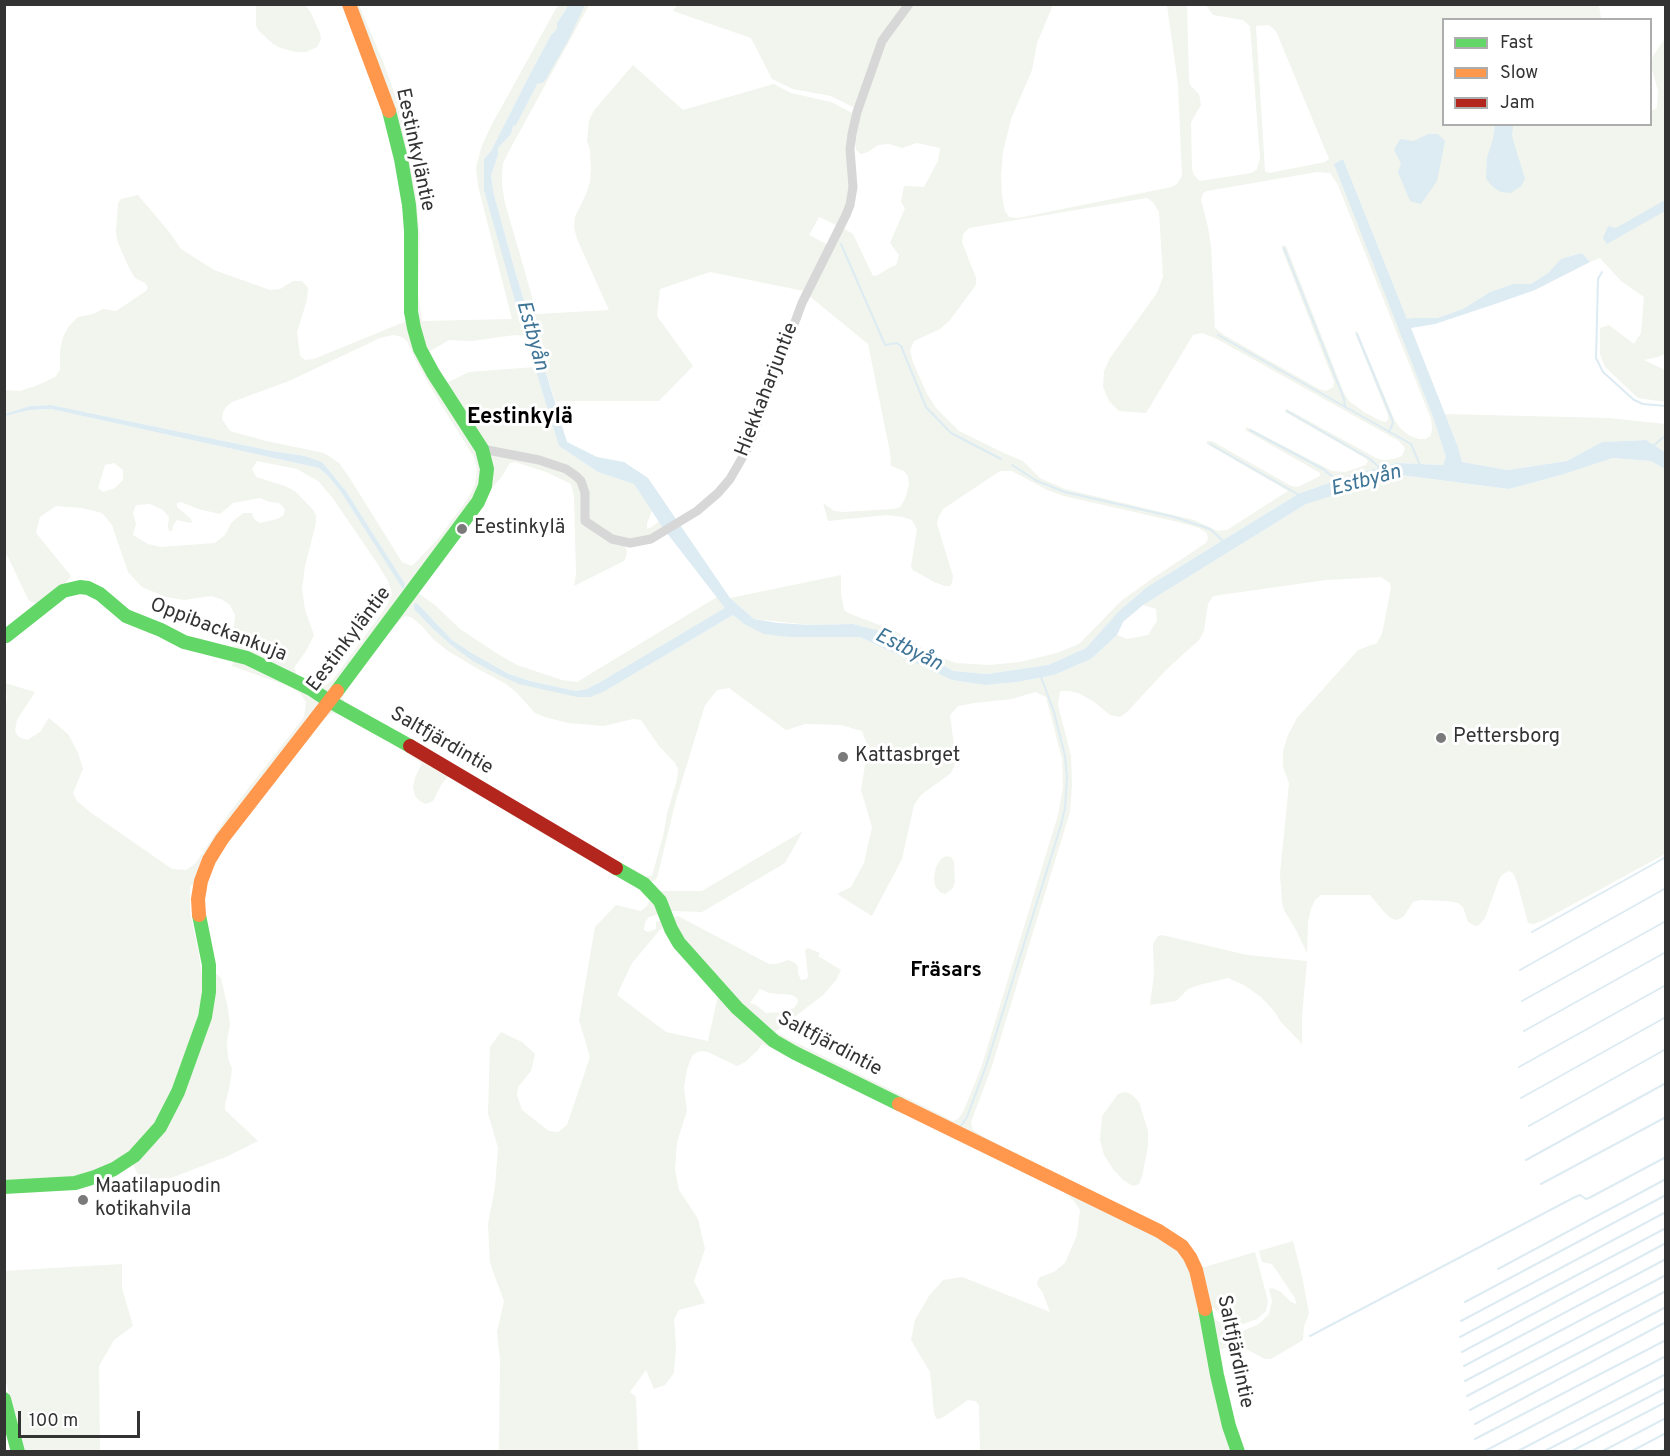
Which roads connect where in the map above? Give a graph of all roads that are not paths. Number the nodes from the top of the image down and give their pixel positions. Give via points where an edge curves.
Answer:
1 (349, 4) edge
2 (909, 4) edge
3 (482, 449) junction
4 (6, 636) dead end
5 (329, 701) junction
6 (4, 1187) edge
7 (4, 1399) edge
8 (18, 1452) edge
9 (1238, 1452) edge

1 - 3 street, Eestinkyläntie via 387,102 408,196 411,312 420,349
2 - 3 street, Hiekkaharjuntie via 882,41 857,112 850,149 853,187 846,215 802,303 749,446 718,493 651,539 630,543 612,538 585,521 581,481 566,469
3 - 5 street, Eestinkyläntie via 487,469 478,502
4 - 5 street, Oppibackankuja via 63,591 80,586 100,594 126,616 184,642 246,658
5 - 6 street, Eestinkyläntie via 222,839 201,881 199,918 209,965 205,1017 178,1092 159,1127 134,1156 95,1177 75,1183
5 - 9 street, Saltfjärdintie via 644,884 660,901 680,943 737,1008 774,1041 1159,1231 1182,1246 1201,1288 1217,1375
7 - 8 street

